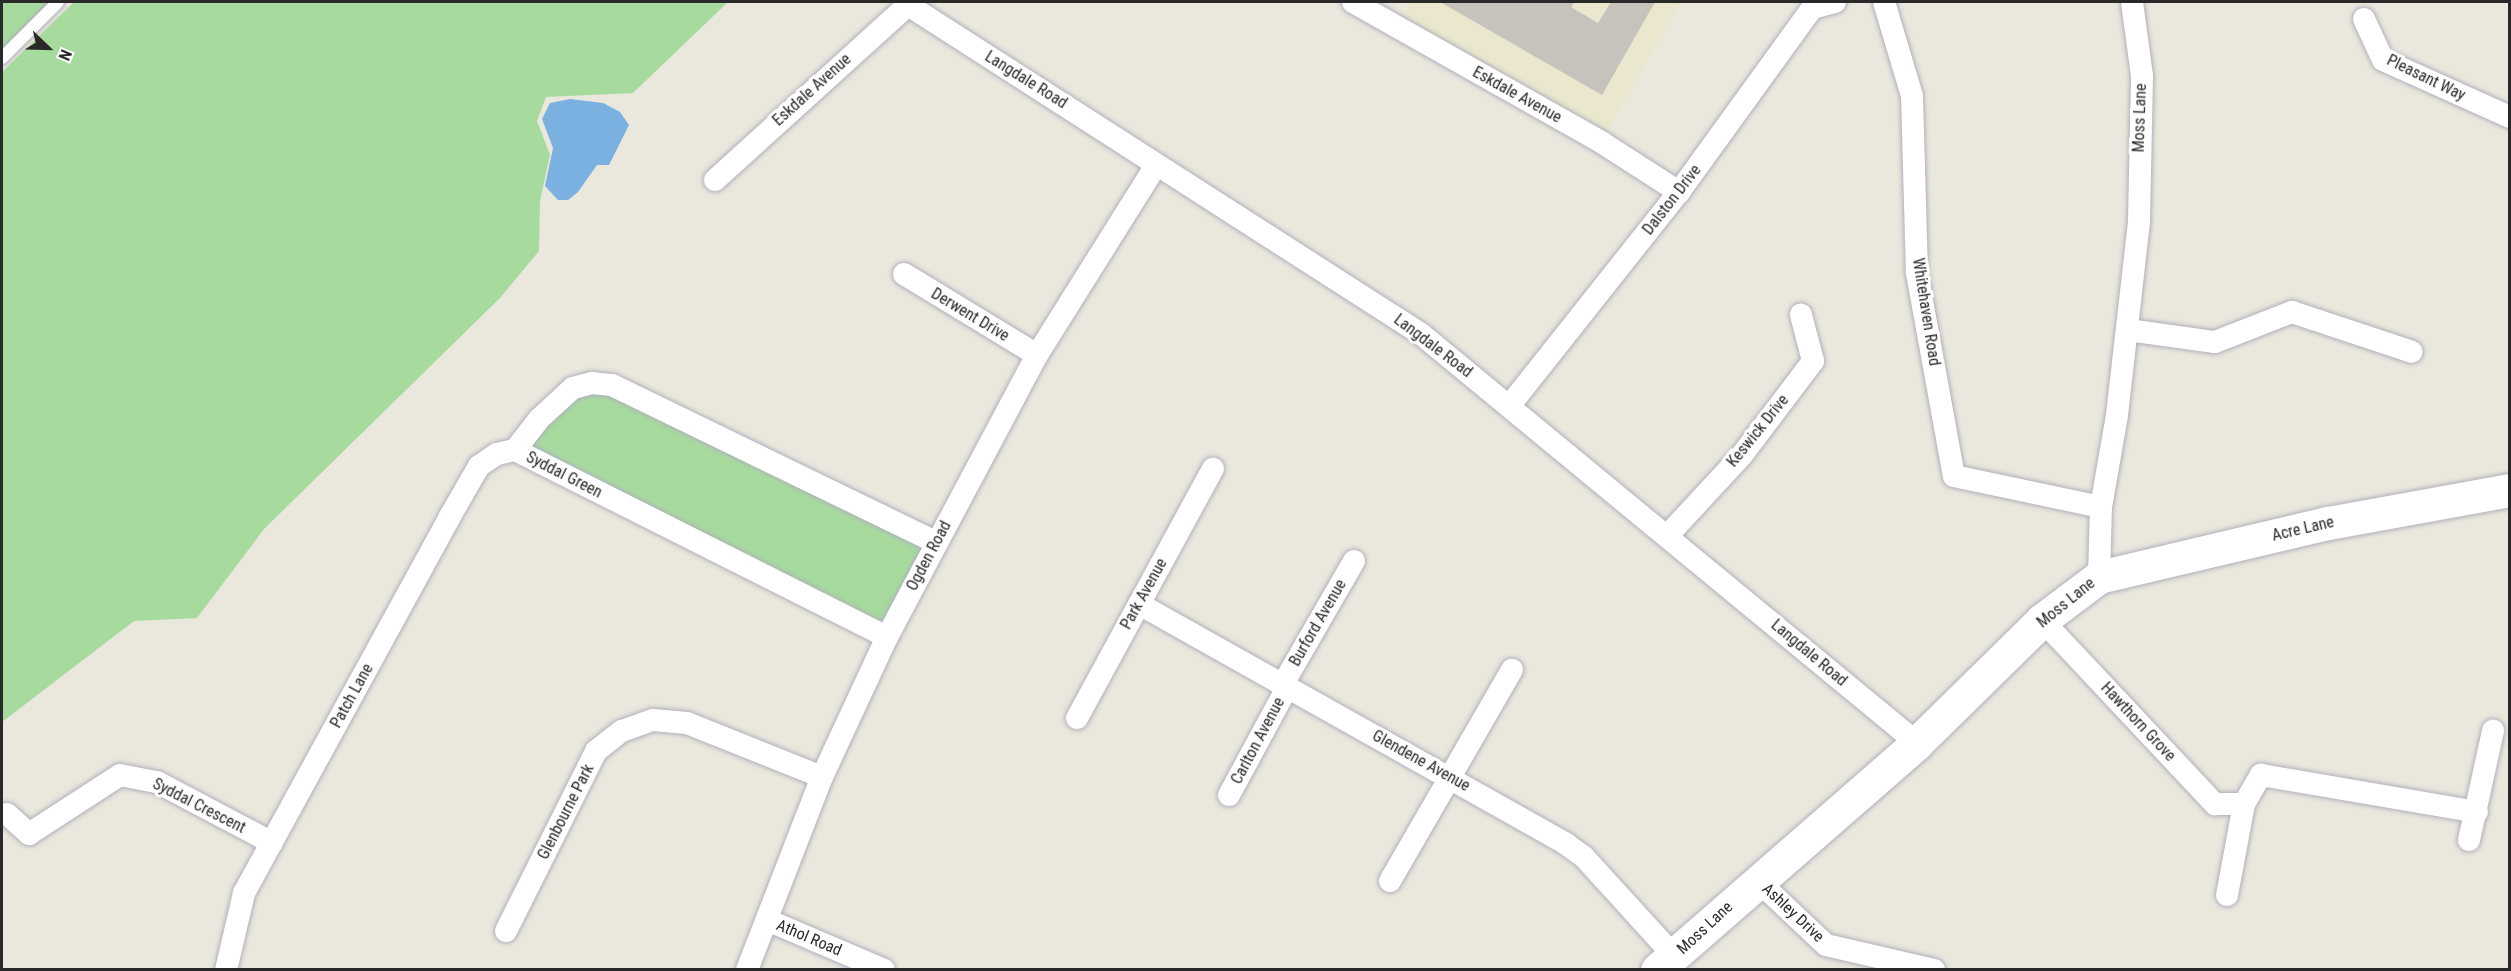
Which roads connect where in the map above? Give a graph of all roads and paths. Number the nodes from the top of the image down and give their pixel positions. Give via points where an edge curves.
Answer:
1 (58, 2) edge
2 (1353, 2) edge
3 (1835, 2) edge
4 (1884, 2) edge
5 (2132, 2) edge
6 (909, 3) edge
7 (2364, 19) dead end
8 (2, 58) edge
9 (2510, 117) edge
10 (1156, 165) junction
11 (715, 180) dead end
12 (1679, 192) junction
13 (904, 274) dead end
14 (1801, 315) dead end
15 (2128, 330) junction
16 (2412, 352) dead end
17 (1037, 355) junction
18 (1510, 405) junction
19 (515, 450) junction
20 (1213, 469) dead end
21 (2510, 490) edge
22 (2101, 507) junction
23 (1668, 535) junction
24 (936, 542) junction
25 (1353, 561) dead end
26 (2099, 578) junction
27 (1139, 604) junction
28 (2042, 620) junction
29 (887, 637) junction
30 (1512, 670) dead end
31 (1286, 685) junction
32 (1077, 718) dead end
33 (2493, 731) dead end
34 (1917, 743) junction
35 (822, 777) junction
36 (1450, 778) junction
37 (1228, 795) dead end
38 (2244, 804) junction
39 (2477, 812) junction
40 (7, 814) dead end
41 (2469, 840) dead end
42 (272, 843) junction
43 (1757, 880) junction
44 (1390, 881) dead end
45 (2227, 895) dead end
46 (767, 920) junction
47 (506, 931) dead end
48 (1666, 963) edge
49 (226, 969) edge
50 (747, 969) edge
51 (884, 969) edge
52 (1934, 969) edge

1 - 8 lane
2 - 12 street, Eskdale Avenue via 1601,142
3 - 12 street, Dalston Drive via 1812,8
4 - 22 street, Whitehaven Road via 1912,96 1917,273 1954,476
5 - 15 street, Moss Lane via 2142,76 2139,221
6 - 10 street, Langdale Road
6 - 11 street, Eskdale Avenue
7 - 9 street, Pleasant Way via 2383,60
10 - 17 street, Ogden Road
10 - 18 street, Langdale Road via 1422,334
12 - 18 street, Dalston Drive
13 - 17 street, Derwent Drive
14 - 23 street, Keswick Drive via 1813,361 1742,455
15 - 16 street via 2215,342 2292,312
15 - 22 street, Moss Lane
17 - 24 street, Ogden Road
18 - 23 street, Langdale Road
19 - 24 street, Syddal Green via 538,419 573,388 612,385
19 - 29 street, Syddal Green
19 - 42 street, Patch Lane via 496,454 479,466
20 - 27 street, Park Avenue
21 - 26 main road, Acre Lane via 2328,523
22 - 26 street, Moss Lane
23 - 34 street, Langdale Road
24 - 29 street, Ogden Road
25 - 31 street, Burford Avenue
26 - 28 main road, Moss Lane
27 - 31 street, Glendene Avenue
27 - 32 street, Park Avenue
28 - 34 main road, Moss Lane
28 - 38 street, Hawthorn Grove via 2215,804
29 - 35 street, Ogden Road
30 - 36 street
31 - 36 street, Glendene Avenue
31 - 37 street, Carlton Avenue
33 - 39 street
34 - 43 main road, Moss Lane
35 - 46 street, Ogden Road
35 - 47 street, Glenbourne Park via 687,723 653,720 622,731 596,751
36 - 44 street
36 - 48 street, Glendene Avenue via 1584,857
38 - 39 street via 2261,775
38 - 45 street
39 - 41 street
40 - 42 street, Syddal Crescent via 29,834 120,775 157,782
42 - 49 street, Patch Lane via 244,893
43 - 48 main road, Moss Lane
43 - 52 street, Ashley Drive via 1826,945
46 - 50 street, Ogden Road
46 - 51 street, Athol Road

